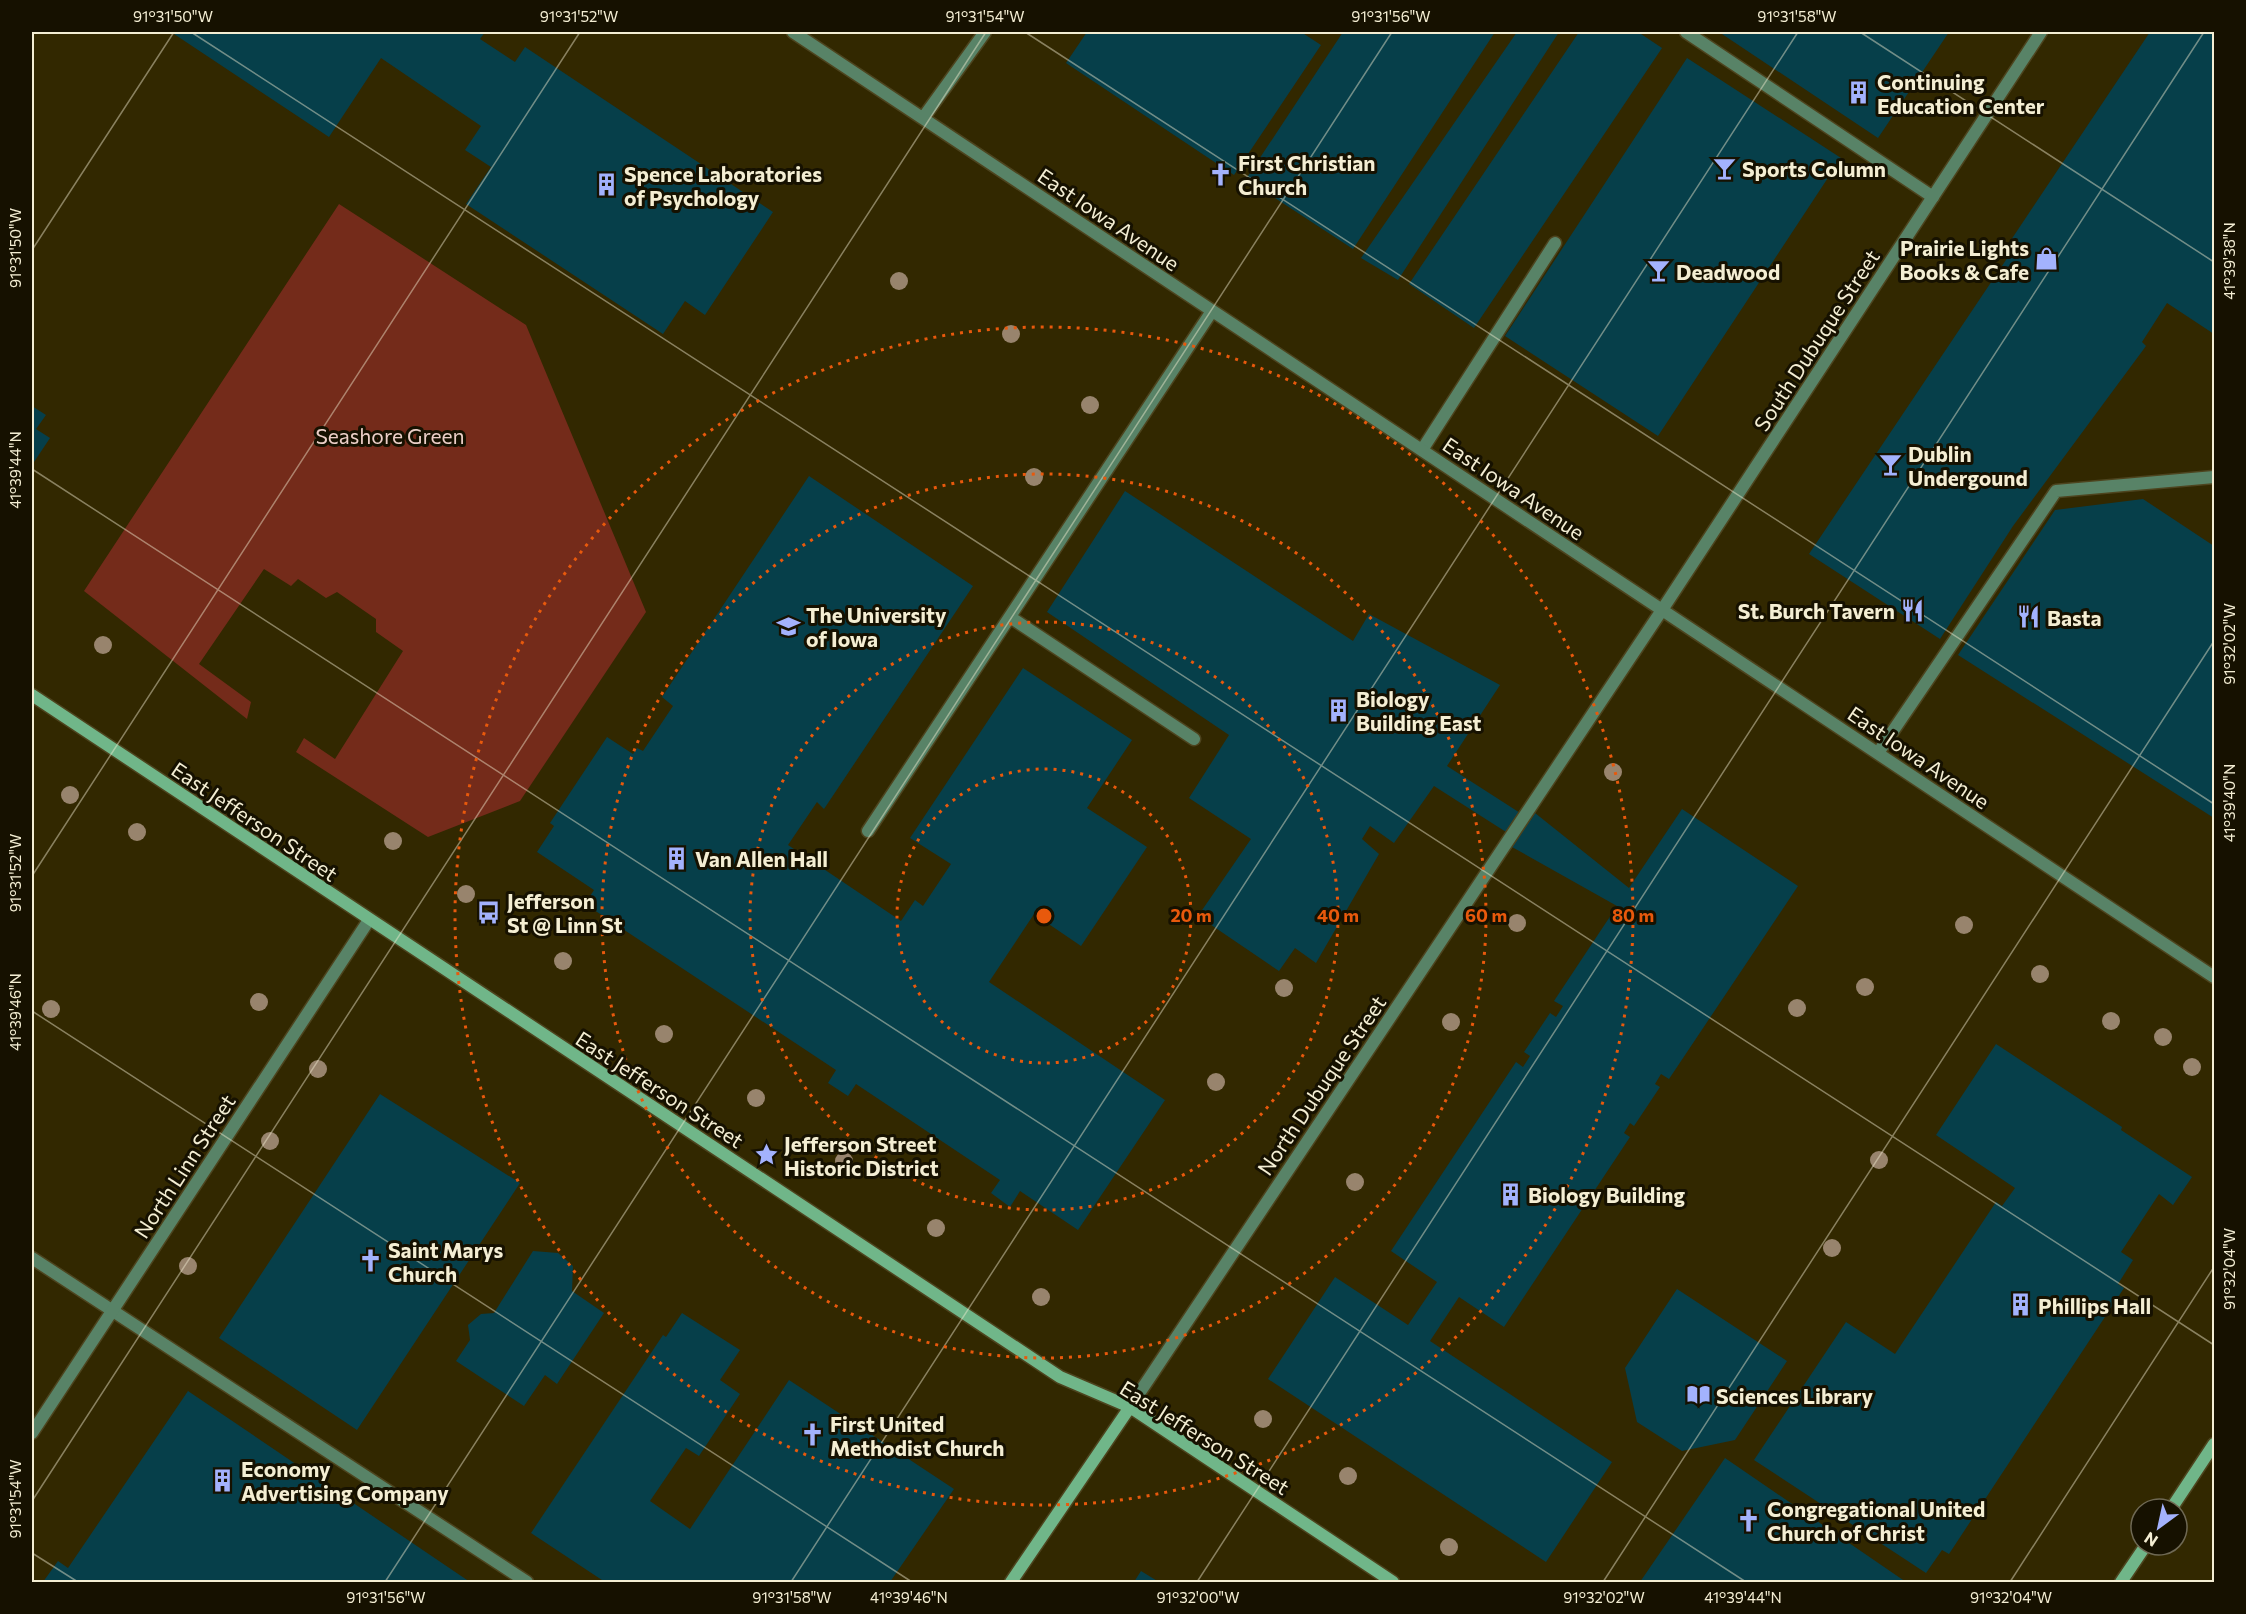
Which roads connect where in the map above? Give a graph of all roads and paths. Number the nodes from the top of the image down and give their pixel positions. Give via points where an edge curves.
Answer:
1 (793, 32) edge
2 (985, 32) edge
3 (1686, 32) edge
4 (2041, 32) edge
5 (923, 118) junction
6 (1933, 197) junction
7 (1555, 243) dead end
8 (1212, 310) junction
9 (1422, 450) junction
10 (2214, 477) edge
11 (1662, 610) junction
12 (1010, 617) junction
13 (32, 695) edge
14 (1194, 739) dead end
15 (1878, 753) junction
16 (868, 831) dead end
17 (369, 920) junction
18 (2214, 977) edge
19 (32, 1258) edge
20 (112, 1310) junction
21 (1130, 1407) junction
22 (32, 1433) edge
23 (2214, 1444) edge
24 (2179, 1497) edge
25 (2138, 1557) edge
26 (527, 1582) edge
27 (1011, 1582) edge
28 (1394, 1582) edge
29 (2121, 1582) edge

1 - 5 street, East Iowa Avenue
2 - 5 street
3 - 6 street
4 - 6 street, South Dubuque Street
5 - 8 street, East Iowa Avenue
6 - 11 street, South Dubuque Street
7 - 9 street
8 - 9 street, East Iowa Avenue
8 - 12 street
9 - 11 street, East Iowa Avenue
10 - 15 street via 2056,491
11 - 15 street, East Iowa Avenue
11 - 21 street, North Dubuque Street
12 - 14 street
12 - 16 street
13 - 17 main road, East Jefferson Street
15 - 18 street, East Iowa Avenue
17 - 20 street, North Linn Street
17 - 21 main road, East Jefferson Street via 1060,1377
19 - 20 street
20 - 22 street, North Linn Street
20 - 26 street
21 - 27 main road, North Dubuque Street
21 - 28 main road, East Jefferson Street
23 - 24 main road
25 - 29 main road

